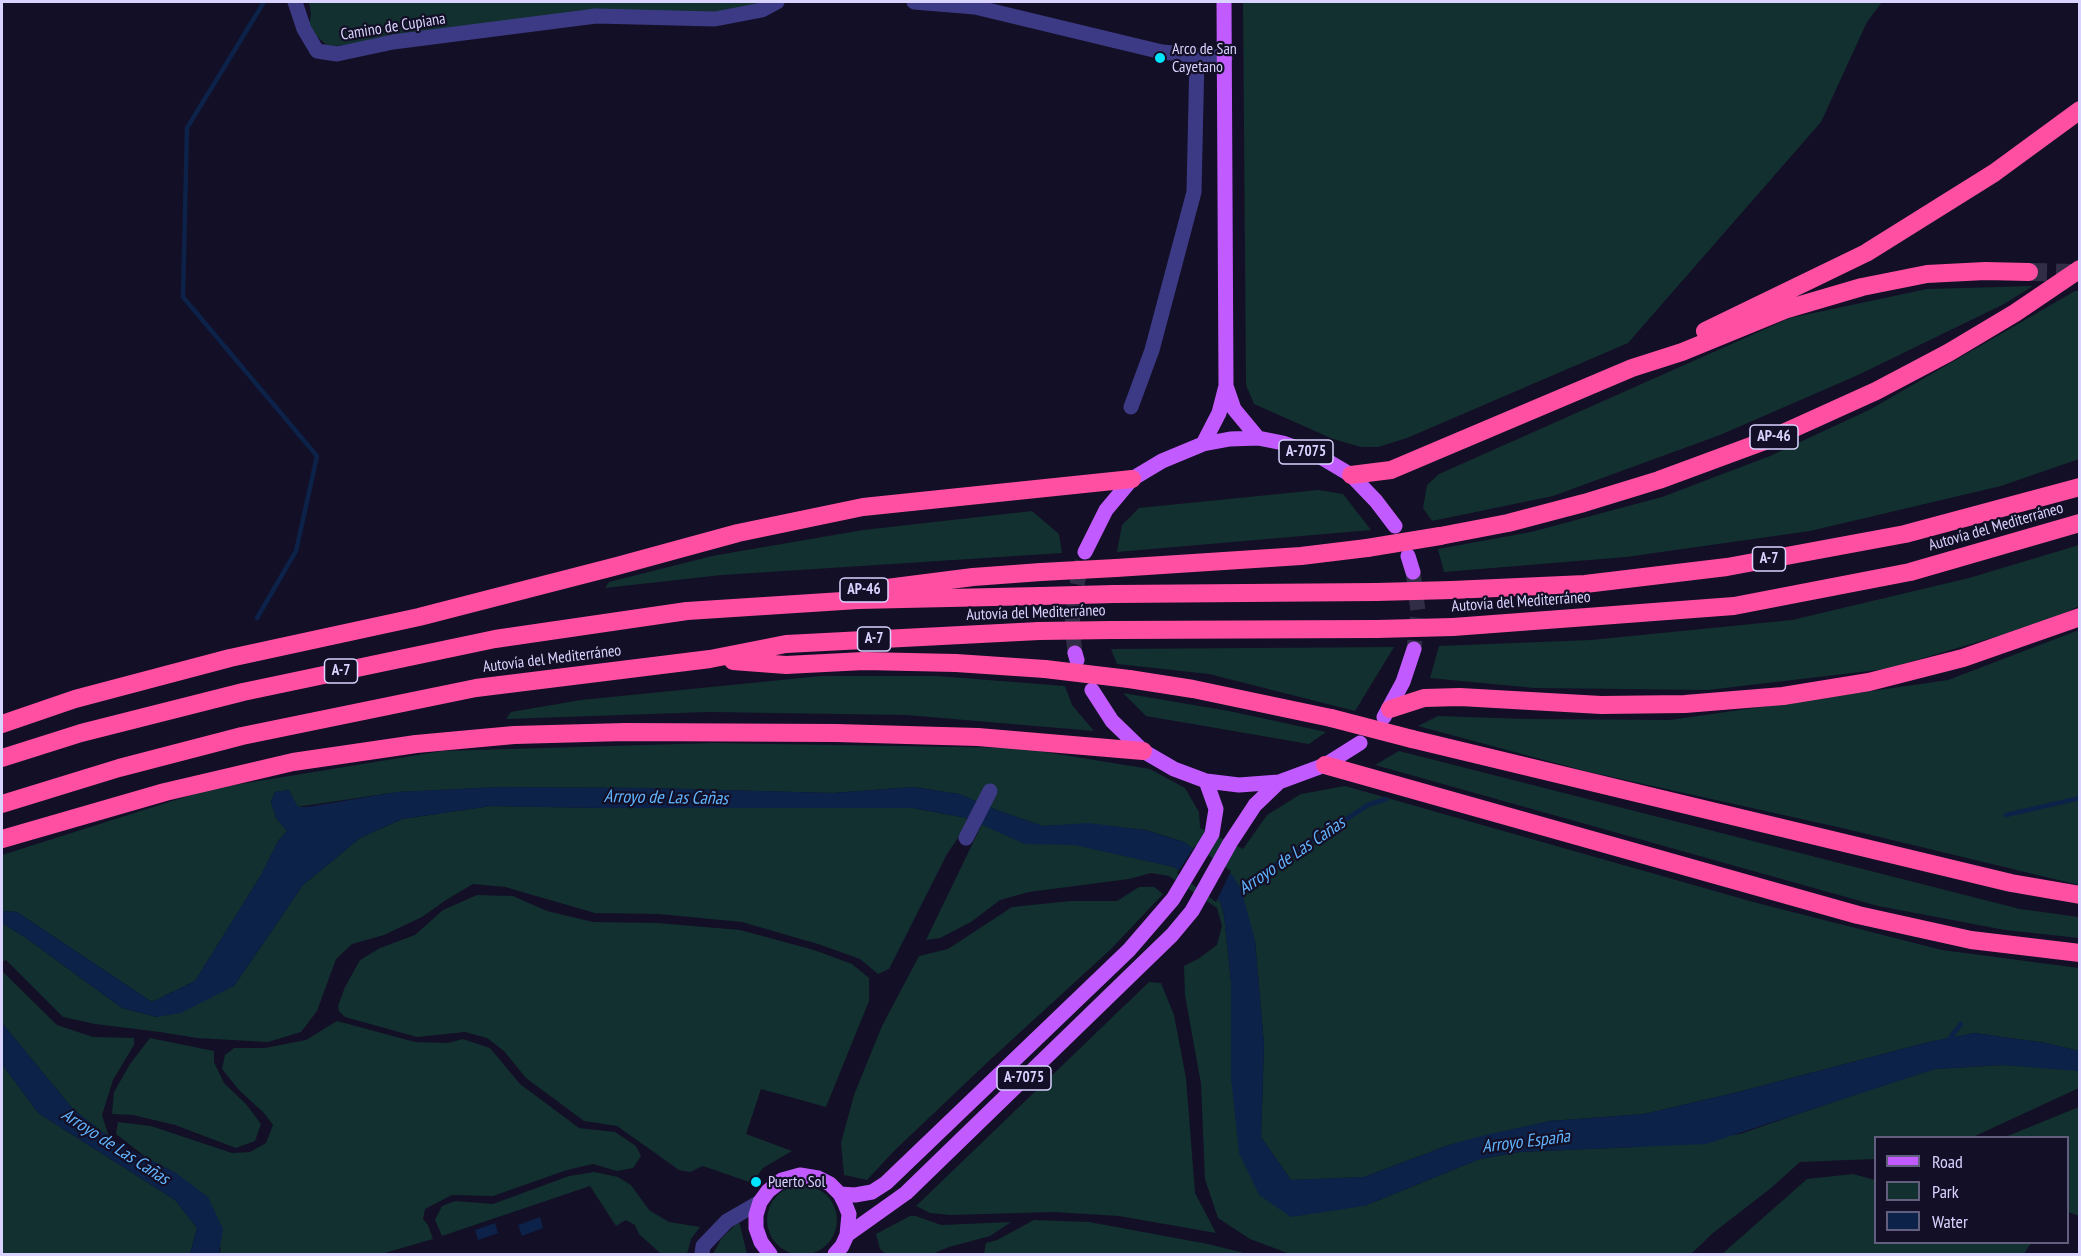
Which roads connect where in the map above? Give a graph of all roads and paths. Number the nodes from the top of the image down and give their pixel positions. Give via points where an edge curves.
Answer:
1 (295, 2) edge
2 (777, 2) edge
3 (914, 2) edge
4 (1224, 2) edge
5 (1197, 56) junction
6 (1225, 58) junction
7 (2079, 110) edge
8 (2079, 269) edge
9 (2029, 272) tunnel mouth
10 (1632, 368) junction
11 (1226, 386) junction
12 (1131, 407) dead end
13 (1258, 438) junction
14 (1203, 444) junction
15 (1351, 476) junction
16 (1131, 479) junction
17 (2079, 488) edge
18 (2079, 523) edge
19 (1395, 526) dead end
20 (1084, 552) tunnel mouth
21 (1408, 556) dead end
22 (1413, 572) tunnel mouth
23 (687, 611) junction
24 (2079, 617) edge
25 (1414, 650) tunnel mouth
26 (710, 659) junction
27 (1092, 690) dead end
28 (1387, 713) joint
29 (2, 724) edge
30 (1360, 743) dead end
31 (1143, 752) junction
32 (2, 758) edge
33 (1325, 765) junction
34 (1206, 781) junction
35 (1279, 782) junction
36 (990, 791) dead end
37 (2, 804) edge
38 (966, 838) dead end
39 (2, 839) edge
40 (2079, 895) edge
41 (2079, 953) edge
42 (840, 1194) junction
43 (760, 1202) junction
44 (847, 1235) junction
45 (702, 1254) edge
46 (769, 1254) edge
47 (835, 1254) edge

1 - 2 street, Camino de Cupiana via 317,51 337,54 393,42 596,16 715,19 762,10
3 - 5 street via 975,8 1162,52
4 - 6 main road, A-7075
5 - 6 street
5 - 12 street via 1194,192 1152,350
6 - 11 main road, A-7075
7 - 10 highway via 1994,173 1866,253
8 - 23 highway, AP-46, bridge via 1948,353 1770,439 1659,480 1508,523 1301,556 974,578
9 - 10 highway via 1928,274 1862,287 1787,309
10 - 15 highway via 1391,470
11 - 13 main road, A-7075 via 1233,409
11 - 14 main road, A-7075 via 1219,413
13 - 14 main road, A-7075
13 - 15 main road, A-7075 via 1319,456
14 - 16 main road, A-7075
15 - 19 main road, A-7075
16 - 20 main road, A-7075 via 1106,510
16 - 29 highway via 863,507 738,532 419,617 230,658 75,699
17 - 23 highway, Autovía del Mediterráneo / A-7, bridge via 1905,534 1727,567 1585,584 1376,592 858,600
18 - 26 highway, Autovía del Mediterráneo / A-7, bridge via 1910,572 1734,606 1453,627 1039,631 786,644
21 - 22 main road
23 - 32 highway, Autovía del Mediterráneo / A-7 via 495,639 243,692 81,733
24 - 28 highway via 1962,658 1869,682 1783,696 1685,704 1601,705 1424,698
25 - 28 main road
26 - 37 highway, Autovía del Mediterráneo / A-7 via 476,688 346,713 141,762
26 - 40 highway, bridge via 786,665 956,663 1045,669 1214,693 2000,880
27 - 31 main road, A-7075 via 1112,721
30 - 33 main road, A-7075
31 - 34 main road, A-7075
31 - 39 highway via 978,737 848,733 514,735 293,762 165,792
33 - 35 main road, A-7075
33 - 41 highway via 1858,915 1971,940
34 - 35 main road, A-7075 via 1239,785
34 - 42 main road, A-7075 via 1216,809 1212,834 1173,899 1129,950 886,1183 872,1192
35 - 44 main road, A-7075 via 1255,805 1192,911 1172,935 906,1193
36 - 38 street
42 - 43 main road via 818,1178 800,1175 782,1180
42 - 44 main road via 849,1214
43 - 45 street via 727,1221 703,1246
43 - 46 main road via 756,1228
44 - 47 main road, A-7075

